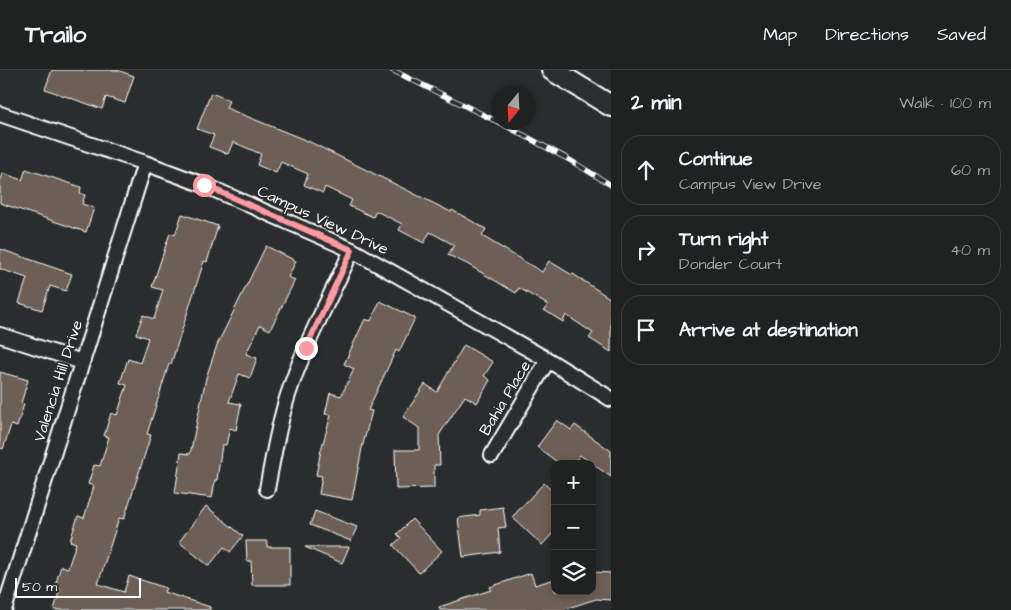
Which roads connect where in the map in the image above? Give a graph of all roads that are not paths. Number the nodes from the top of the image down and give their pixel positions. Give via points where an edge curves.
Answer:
1 (552, 70) edge
2 (611, 106) edge
3 (0, 114) edge
4 (145, 163) junction
5 (352, 250) junction
6 (0, 335) edge
7 (548, 360) junction
8 (82, 362) junction
9 (611, 399) edge
10 (492, 455) dead end
11 (267, 489) dead end
12 (4, 610) edge

1 - 2 main road
3 - 4 street, Campus View Drive
4 - 5 street, Campus View Drive
4 - 8 street, Valencia Hill Drive
5 - 7 street, Campus View Drive
5 - 11 street via 288,394
6 - 8 street
7 - 9 street, Campus View Drive
7 - 10 street, Bahia Place
8 - 12 street, Valencia Hill Drive

